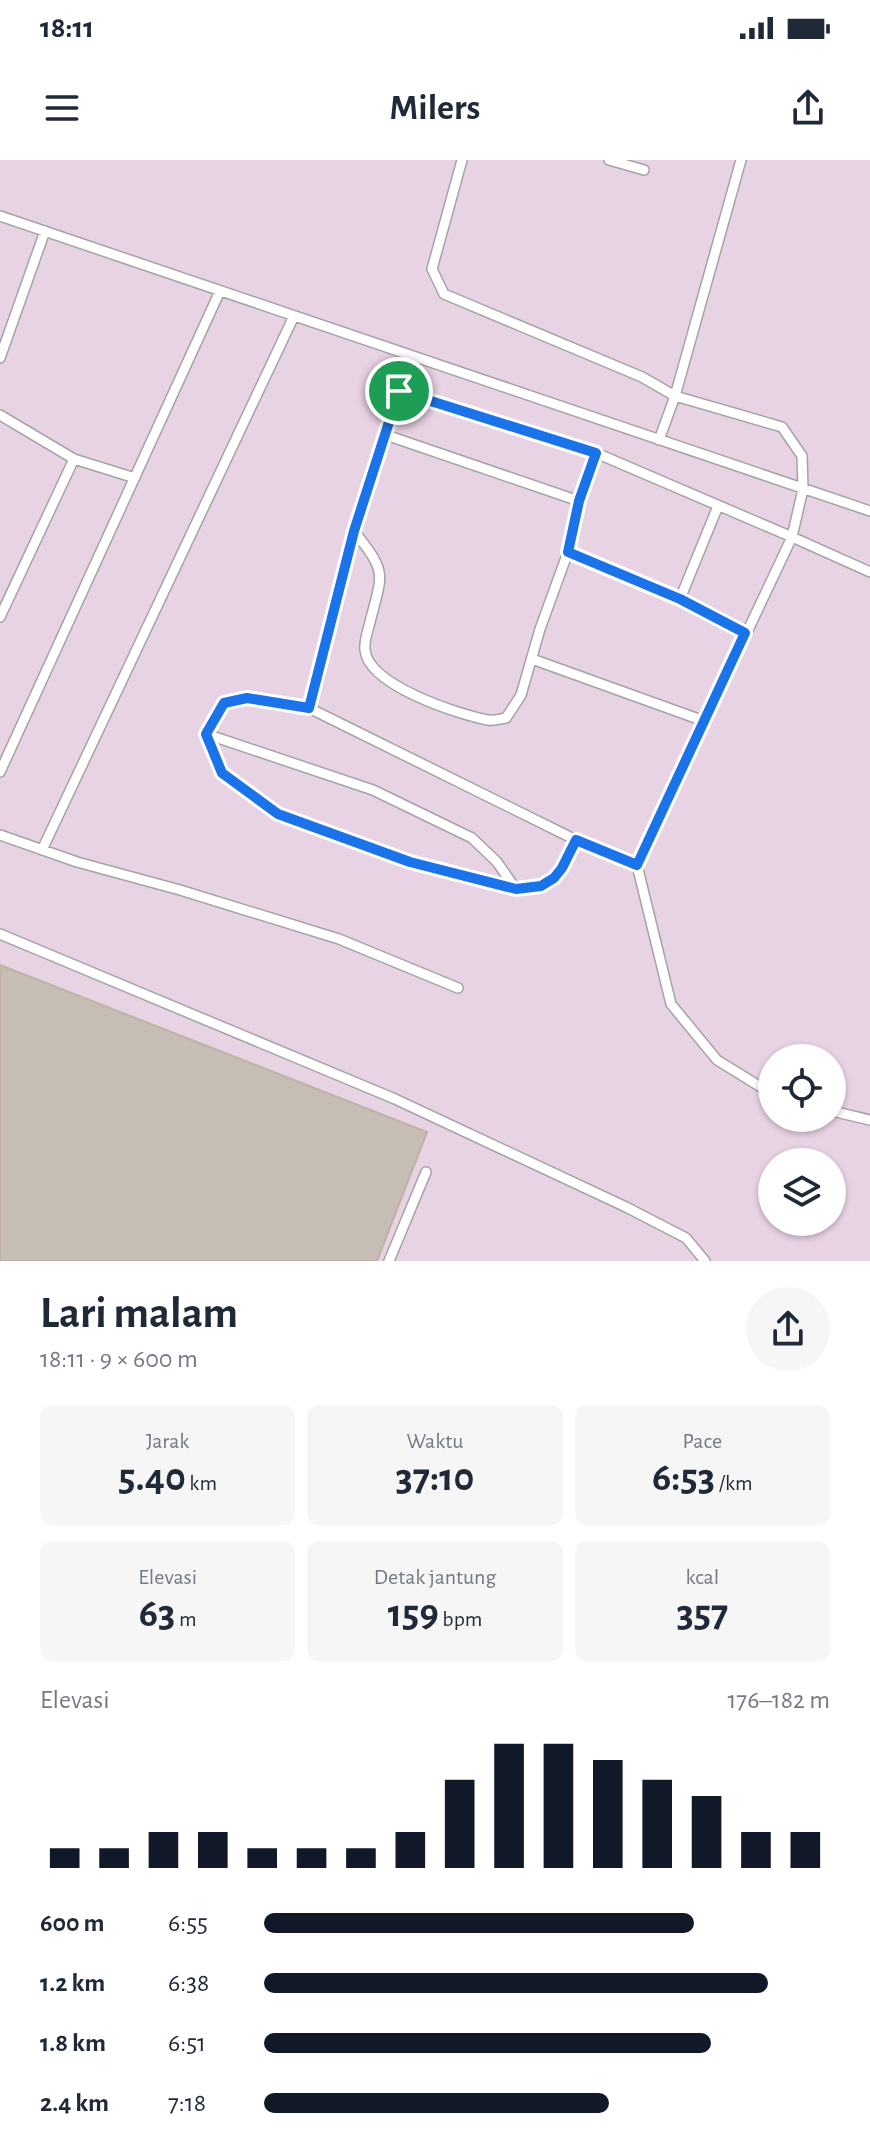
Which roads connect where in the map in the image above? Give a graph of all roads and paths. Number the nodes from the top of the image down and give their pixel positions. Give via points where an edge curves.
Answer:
1 (462, 160) edge
2 (609, 160) edge
3 (741, 160) edge
4 (644, 170) dead end
5 (0, 216) edge
6 (45, 231) junction
7 (220, 291) junction
8 (294, 316) junction
9 (411, 356) junction
10 (0, 358) edge
11 (399, 391) junction
12 (675, 396) junction
13 (0, 415) edge
14 (386, 435) junction
15 (659, 440) junction
16 (596, 453) junction
17 (74, 459) junction
18 (135, 478) junction
19 (803, 489) junction
20 (579, 501) junction
21 (718, 506) junction
22 (870, 511) edge
23 (354, 531) junction
24 (792, 537) junction
25 (568, 552) junction
26 (870, 572) edge
27 (680, 599) junction
28 (0, 617) edge
29 (745, 633) junction
30 (532, 659) junction
31 (309, 708) junction
32 (704, 721) junction
33 (206, 734) junction
34 (0, 772) edge
35 (0, 835) edge
36 (576, 840) junction
37 (42, 850) junction
38 (637, 865) junction
39 (516, 889) junction
40 (0, 934) edge
41 (458, 988) dead end
42 (758, 1085) edge
43 (846, 1114) edge
44 (870, 1120) edge
45 (426, 1172) dead end
46 (389, 1261) edge
47 (705, 1261) edge

1 - 12 lane via 432,269 444,294 642,377
2 - 4 lane
3 - 12 lane
5 - 6 lane
6 - 7 lane
6 - 10 lane
7 - 8 lane
7 - 18 lane
8 - 9 lane
8 - 37 lane
9 - 11 lane
9 - 15 lane
11 - 14 lane
11 - 16 lane
12 - 15 lane
12 - 19 lane via 782,427 802,456
13 - 17 lane
14 - 20 lane
14 - 23 lane
15 - 19 lane
16 - 20 lane
16 - 21 lane
17 - 18 lane
17 - 28 lane
18 - 34 lane
19 - 22 lane
19 - 24 lane
20 - 25 lane
21 - 24 lane
21 - 27 lane
23 - 30 lane via 382,575 364,646 377,674 422,699 491,721 506,718 521,695
23 - 31 lane
24 - 26 lane
24 - 29 lane
25 - 27 lane
25 - 30 lane
27 - 29 lane
29 - 32 lane
30 - 32 lane
31 - 33 lane via 247,698 224,703
31 - 36 lane
32 - 38 lane
33 - 39 lane via 373,790 472,838
33 - 39 lane via 222,773 278,814 410,862
35 - 37 lane
36 - 38 lane
36 - 39 lane via 554,878 541,886
37 - 41 lane via 339,939
38 - 42 lane via 671,1004 717,1060
40 - 47 lane via 395,1099 686,1238
43 - 44 lane
45 - 46 lane

